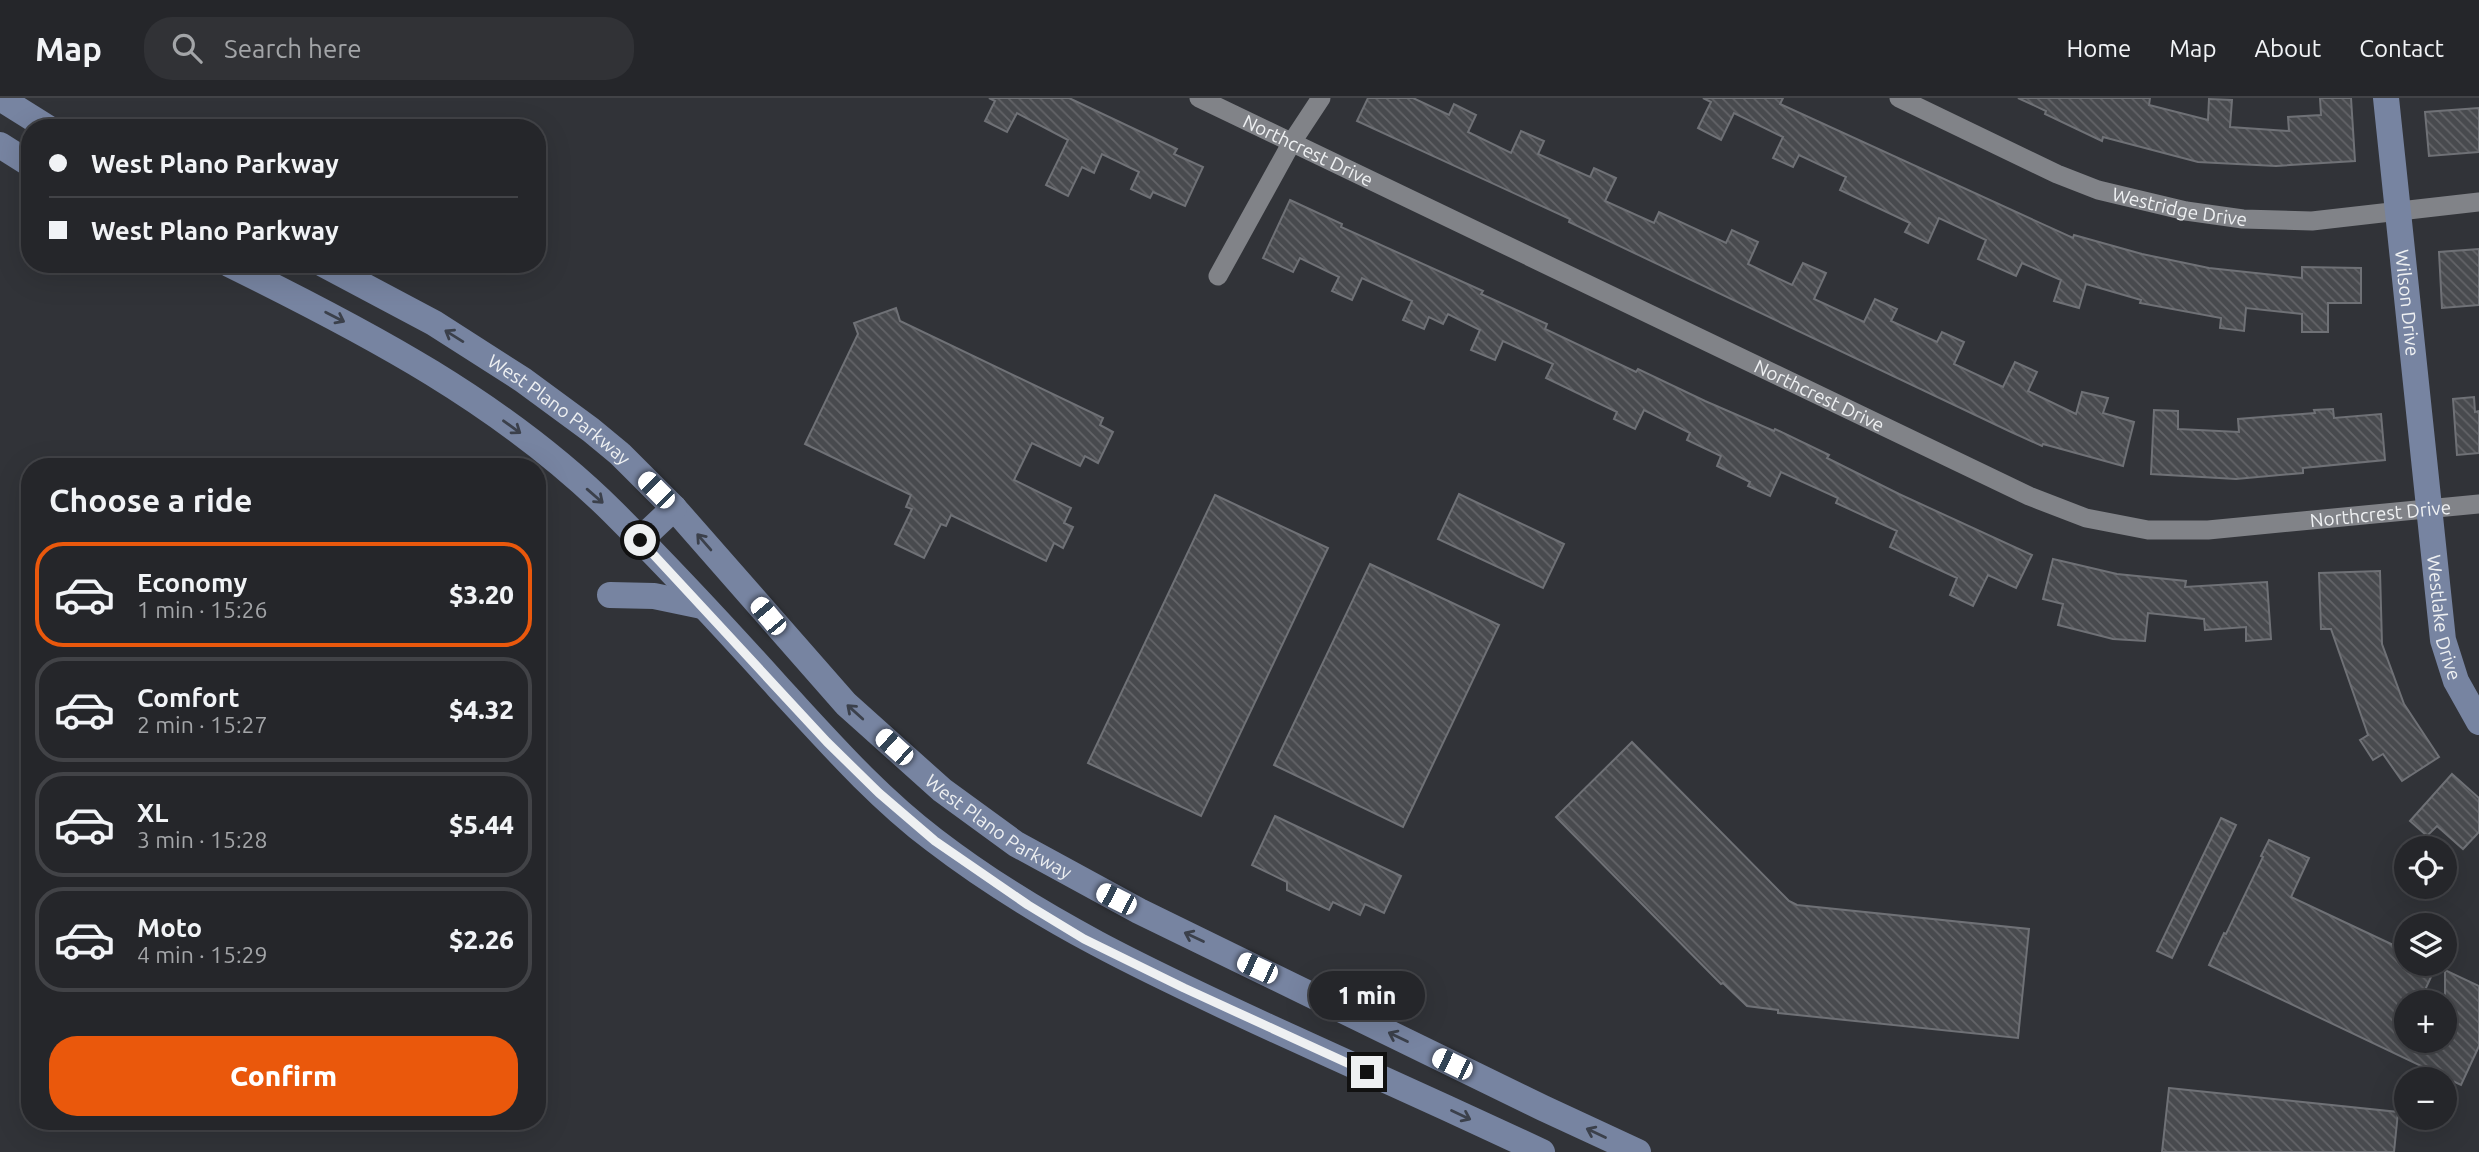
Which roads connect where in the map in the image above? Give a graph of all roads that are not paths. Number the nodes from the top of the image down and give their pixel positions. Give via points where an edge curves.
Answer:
1 (0, 98) edge
2 (1199, 98) edge
3 (1321, 98) edge
4 (1899, 98) edge
5 (2386, 98) edge
6 (34, 119) edge
7 (1292, 142) junction
8 (0, 145) edge
9 (21, 158) edge
10 (2479, 202) edge
11 (2399, 210) junction
12 (247, 273) edge
13 (341, 273) edge
14 (1218, 276) dead end
15 (397, 302) junction
16 (379, 340) junction
17 (2479, 504) edge
18 (674, 508) junction
19 (2428, 509) junction
20 (640, 540) junction
21 (610, 595) dead end
22 (702, 606) junction
23 (2479, 722) edge
24 (1526, 1100) junction
25 (1555, 1114) junction
26 (1508, 1137) junction
27 (1539, 1151) edge
28 (1638, 1152) edge

1 - 6 main road
2 - 7 street, Northcrest Drive
3 - 7 street
4 - 11 street, Westridge Drive via 2057,174 2141,202 2243,219 2312,221
5 - 11 main road, Wilson Drive
7 - 14 street
7 - 19 street, Northcrest Drive via 2029,496 2086,518 2148,530 2208,530
8 - 9 main road
10 - 11 street, Westridge Drive
11 - 19 main road, Wilson Drive
12 -> 16 main road, West Plano Parkway
13 - 15 main road, West Plano Parkway
15 - 16 main road
18 -> 15 main road, West Plano Parkway via 582,423 523,380
16 -> 20 main road, West Plano Parkway via 531,440
17 - 19 street, Northcrest Drive
18 - 20 main road
24 -> 18 main road, West Plano Parkway via 1139,911 1016,844 942,790 846,704
19 - 23 main road, Westlake Drive via 2443,640 2456,681
20 - 22 main road, West Plano Parkway
21 - 22 main road via 654,596
22 -> 26 main road, West Plano Parkway via 865,780 935,841 1028,905 1084,939 1184,988
24 - 25 main road, West Plano Parkway
24 - 26 main road
25 - 27 main road
28 -> 25 main road, West Plano Parkway
26 - 27 main road, West Plano Parkway

